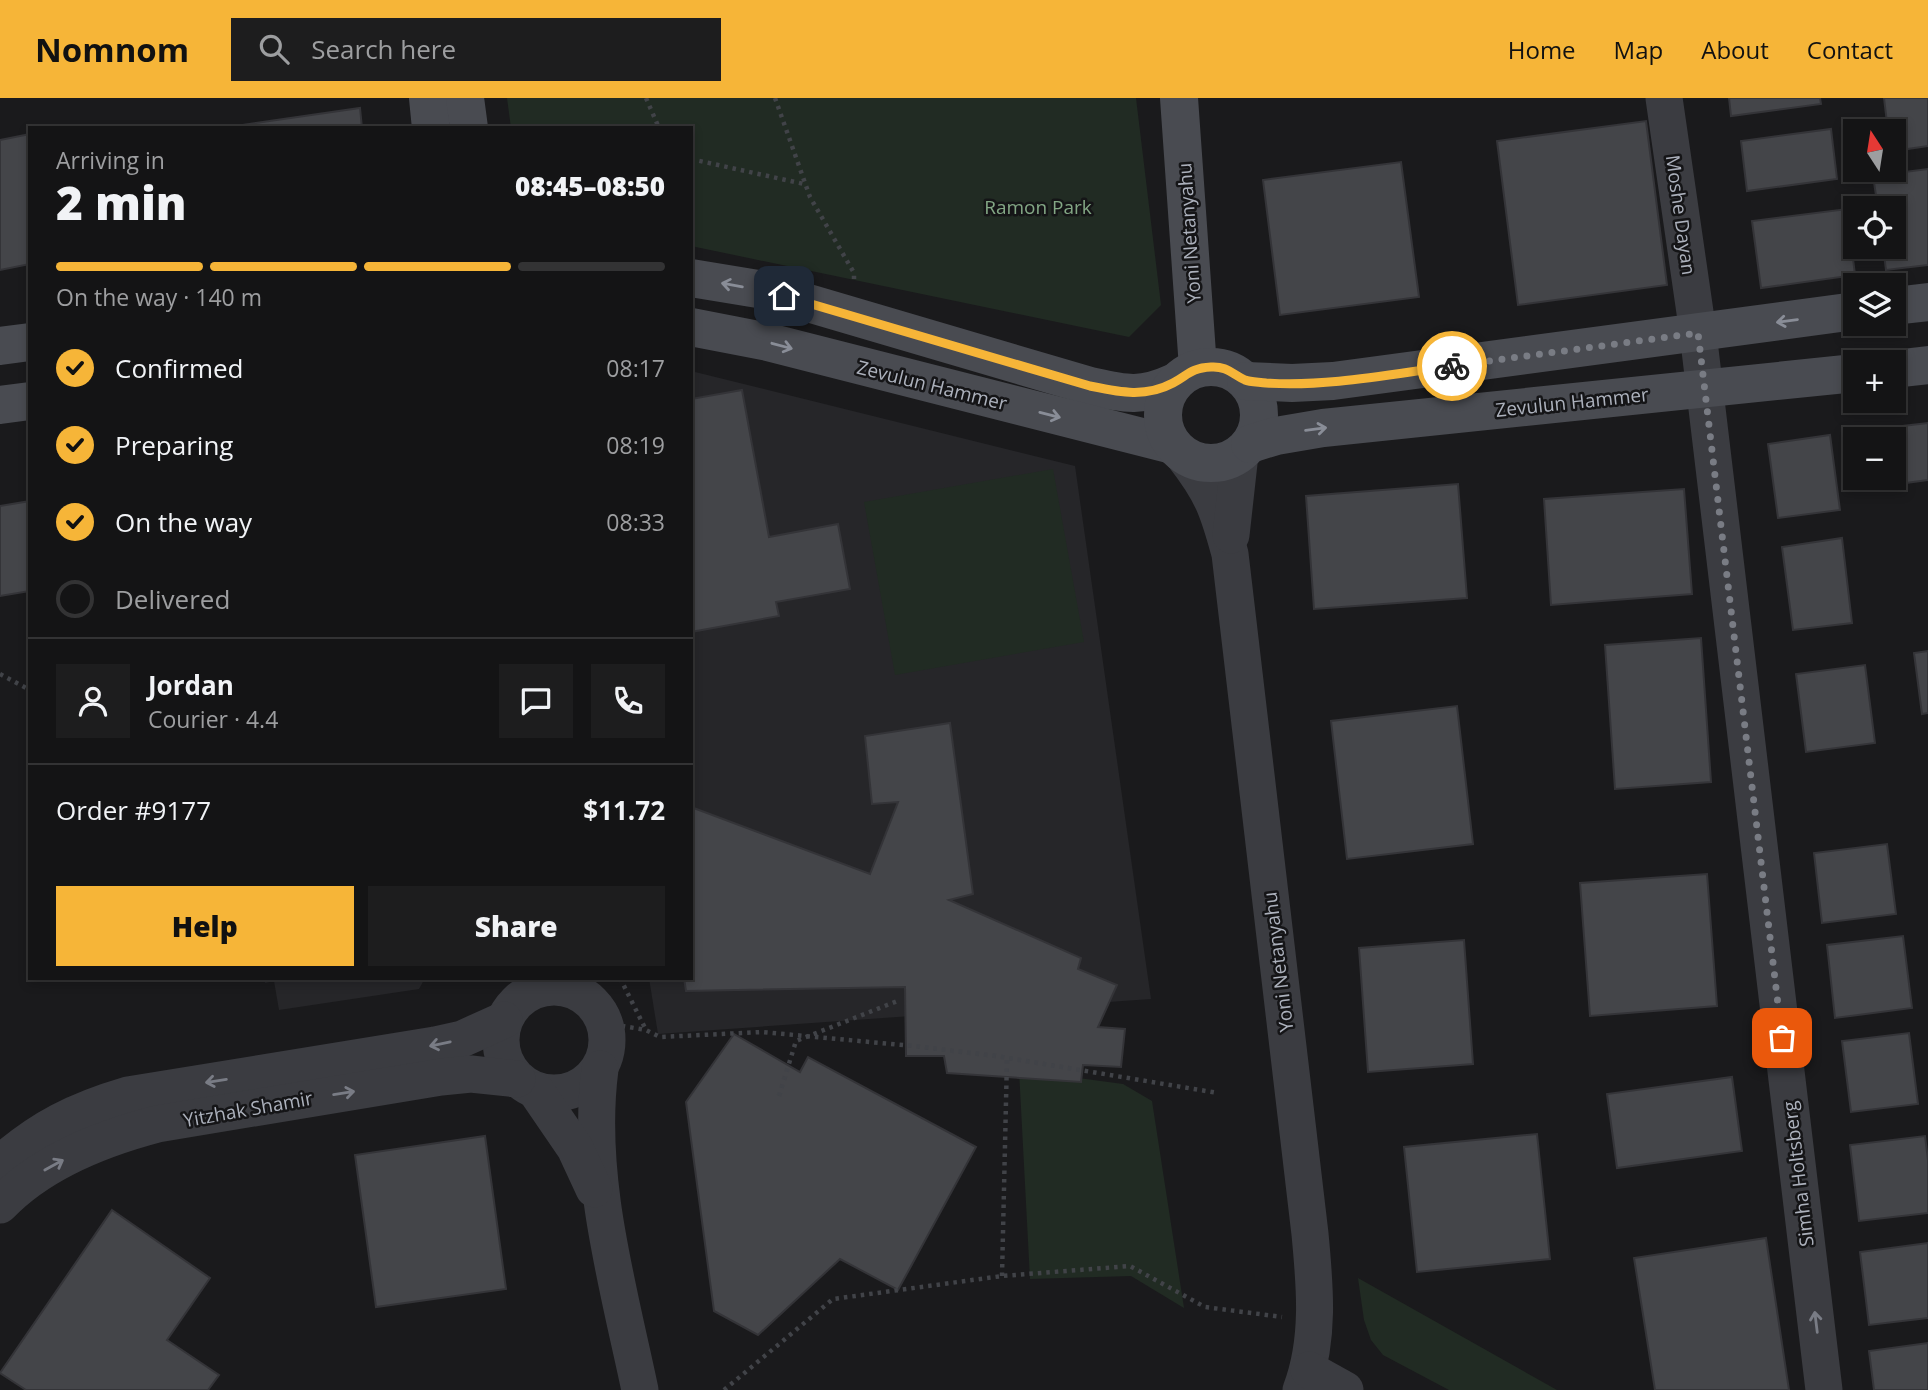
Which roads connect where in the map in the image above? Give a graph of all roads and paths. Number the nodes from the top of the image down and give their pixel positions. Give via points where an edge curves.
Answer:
1 (428, 98) edge
2 (465, 98) edge
3 (646, 98) edge
4 (775, 98) edge
5 (1180, 98) edge
6 (1664, 98) edge
7 (431, 126) edge
8 (469, 126) edge
9 (658, 126) edge
10 (693, 159) edge
11 (804, 184) junction
12 (693, 278) edge
13 (1928, 302) edge
14 (1906, 305) edge
15 (1843, 314) edge
16 (858, 318) junction
17 (693, 327) edge
18 (1698, 333) junction
19 (28, 342) edge
20 (0, 346) edge
21 (1928, 365) edge
22 (1906, 368) edge
23 (1843, 374) edge
24 (1187, 375) junction
25 (1246, 380) junction
26 (1704, 388) junction
27 (28, 401) edge
28 (0, 405) edge
29 (1245, 449) junction
30 (1178, 450) junction
31 (1230, 554) junction
32 (0, 674) edge
33 (28, 689) edge
34 (621, 980) edge
35 (517, 999) edge
36 (900, 1000) dead end
37 (593, 1001) edge
38 (646, 1030) junction
39 (1007, 1058) junction
40 (600, 1069) junction
41 (526, 1085) junction
42 (1218, 1093) dead end
43 (779, 1096) dead end
44 (0, 1164) edge
45 (0, 1205) edge
46 (602, 1205) junction
47 (1003, 1276) junction
48 (1314, 1321) junction
49 (1305, 1380) edge
50 (640, 1390) edge
51 (724, 1390) edge
52 (1345, 1390) edge
53 (1824, 1390) edge

1 - 7 street
2 - 8 street
3 - 9 path
4 - 11 path
5 - 24 street, Yoni Netanyahu
6 - 18 street, Moshe Dayan
10 - 11 path
11 - 16 path via 854,273
16 -> 12 street via 764,290
13 - 14 street
15 -> 18 street
16 - 24 street via 1121,393 1156,391
17 -> 30 street, Zevulun Hammer via 768,342
18 - 25 street via 1333,381
18 - 26 street, Simha Holtsberg
19 - 20 street
21 - 22 street
23 - 26 street, Zevulun Hammer
24 - 25 street via 1215,366
24 - 30 street via 1167,394 1163,407 1166,434
25 - 29 street via 1259,406 1257,432
29 -> 26 street, Zevulun Hammer via 1284,434 1323,428
53 -> 26 street, Simha Holtsberg
27 - 28 street
29 - 30 street via 1227,461 1212,463
29 - 31 street, Yoni Netanyahu via 1233,505
30 - 31 street, Yoni Netanyahu via 1218,508
31 - 48 street, Yoni Netanyahu via 1310,1234
32 - 33 path
34 - 38 path
35 - 37 street via 546,987 565,988
35 - 41 street via 500,1034 501,1052 508,1069
35 -> 44 street, Yitzhak Shamir via 462,1039 108,1101 35,1134
36 - 43 path, bridge via 796,1041
37 - 38 path
37 - 40 street via 607,1046
38 - 39 path via 660,1037 762,1032
39 - 42 path
39 - 47 path
40 - 41 street via 572,1091 554,1094
40 - 46 street via 596,1113
45 -> 41 street, Yitzhak Shamir via 43,1171 79,1151 111,1136 157,1124 440,1077 497,1075
41 - 46 street via 575,1148
46 - 50 street
47 - 48 path via 1130,1266 1205,1307
47 - 51 path via 833,1299
48 - 49 street, Yoni Netanyahu
49 - 52 street

